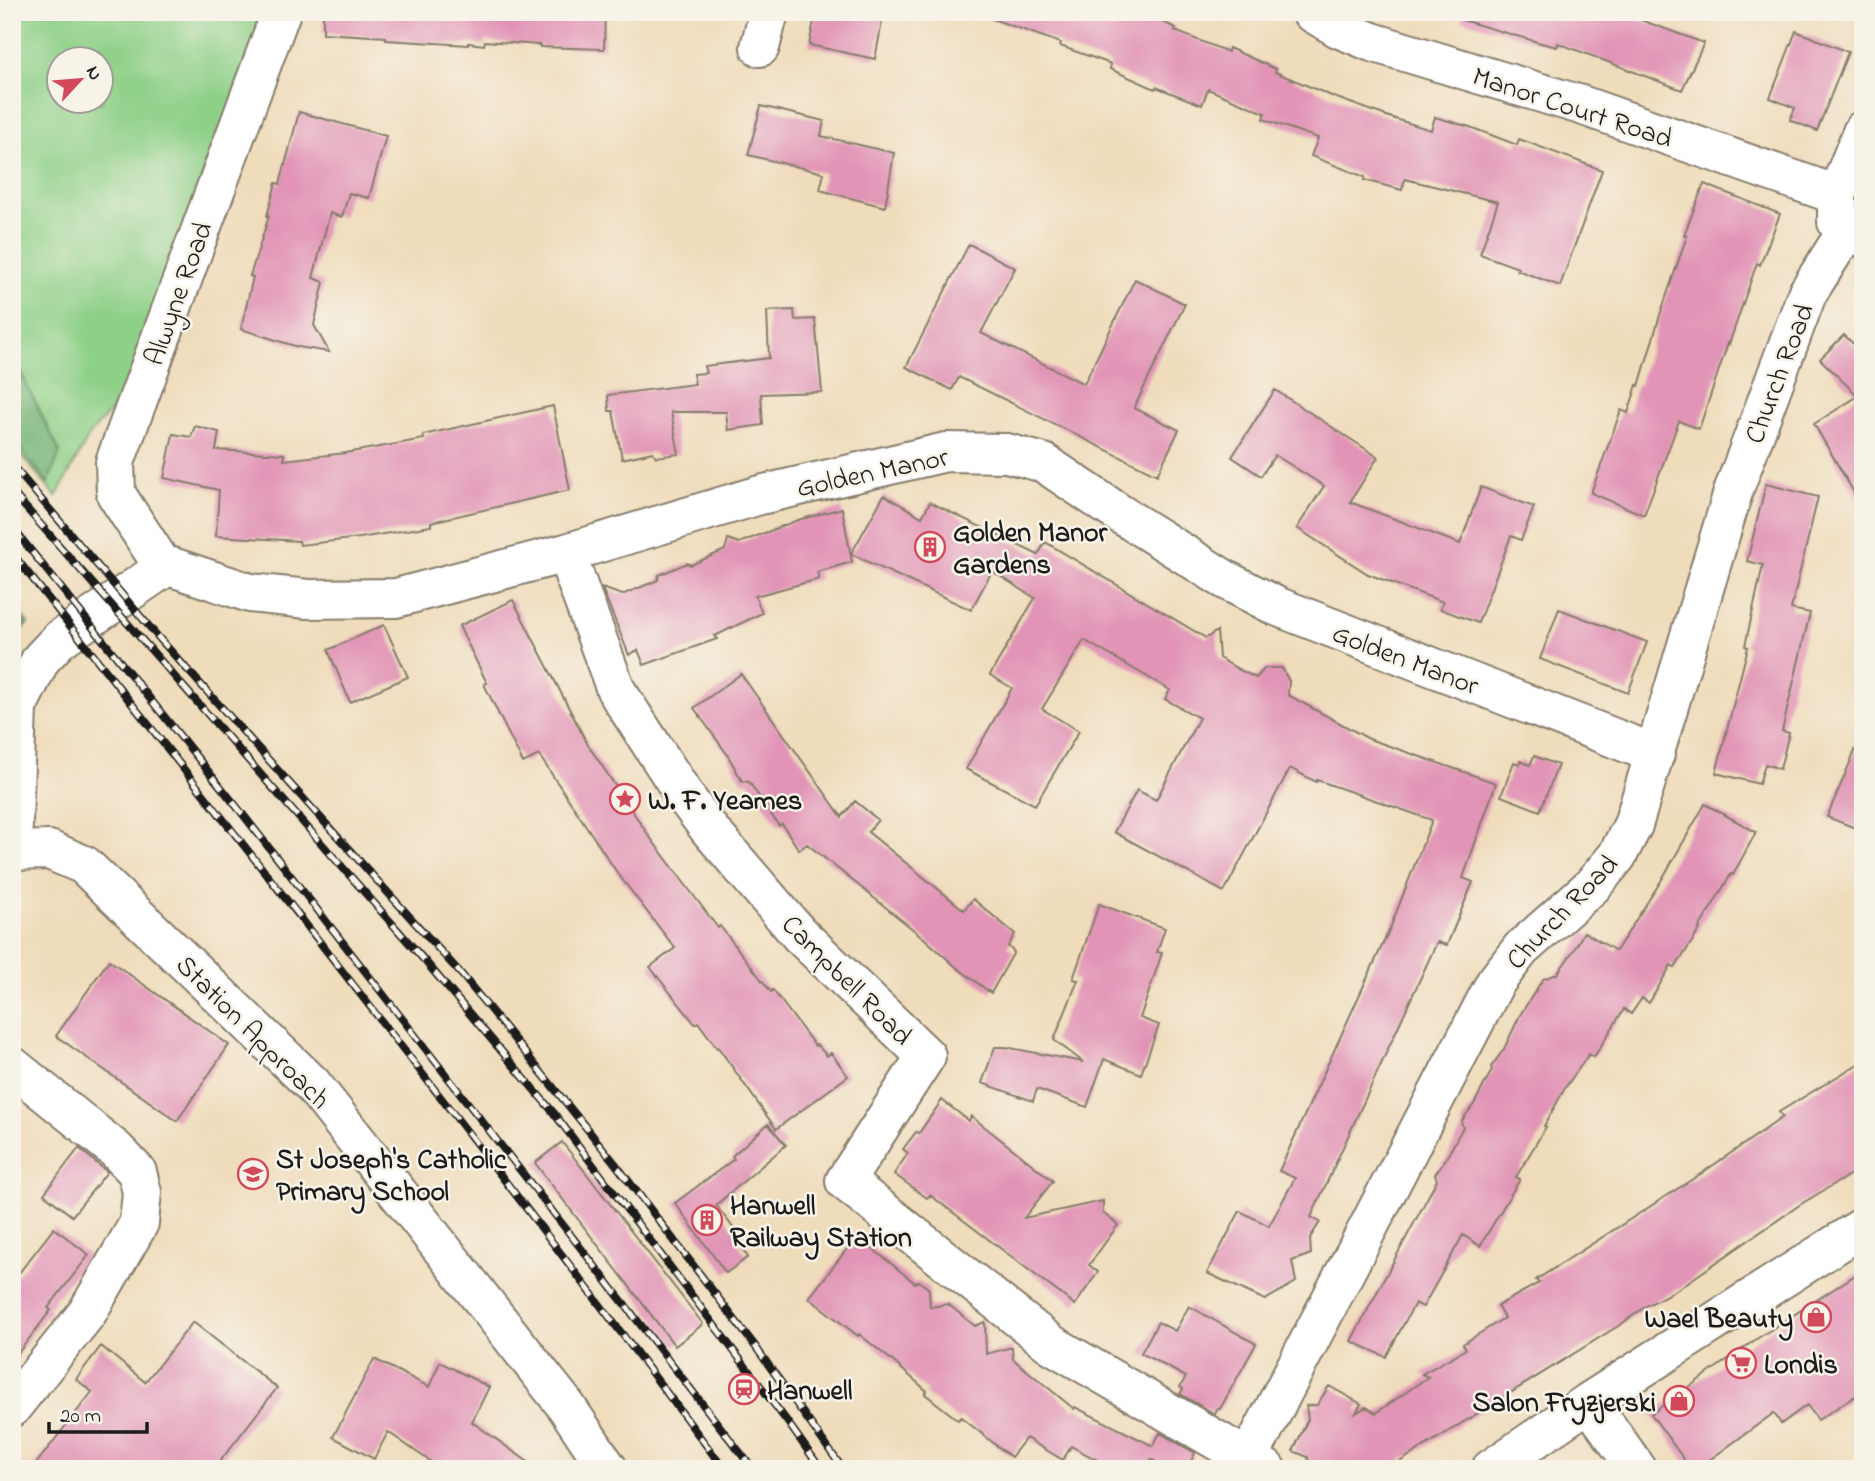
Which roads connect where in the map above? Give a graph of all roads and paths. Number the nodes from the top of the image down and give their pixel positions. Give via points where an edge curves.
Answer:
1 (281, 12) edge
2 (1311, 12) edge
3 (1863, 131) edge
4 (1837, 195) junction
5 (1850, 235) edge
6 (566, 553) junction
7 (164, 568) junction
8 (1655, 754) junction
9 (12, 851) edge
10 (12, 1066) edge
11 (1863, 1227) edge
12 (1589, 1402) junction
13 (12, 1407) edge
14 (1252, 1466) edge
15 (608, 1469) edge
16 (1491, 1469) edge
17 (1637, 1469) edge

1 - 7 street, Alwyne Road via 115,462 116,494
2 - 4 street, Manor Court Road via 1372,42 1581,105
3 - 4 street, Church Road
4 - 5 street, Church Road
5 - 8 street, Church Road via 1807,294 1734,489
6 - 7 street, Golden Manor via 396,597 308,599 250,593
6 - 8 street, Golden Manor via 760,495 946,452 1007,453 1044,463 1224,579 1276,606
6 - 14 street, Campbell Road via 616,690 686,798 799,934 926,1056 845,1181 1051,1344
7 - 9 street via 60,639 41,659 17,707
8 - 14 street, Church Road via 1633,825 1617,856 1592,886 1521,949 1495,983
9 - 15 street, Station Approach via 49,850 85,865 312,1084 566,1406
10 - 13 street via 116,1150 137,1172 142,1192 139,1223 87,1313
11 - 12 street
12 - 16 street
12 - 17 street

